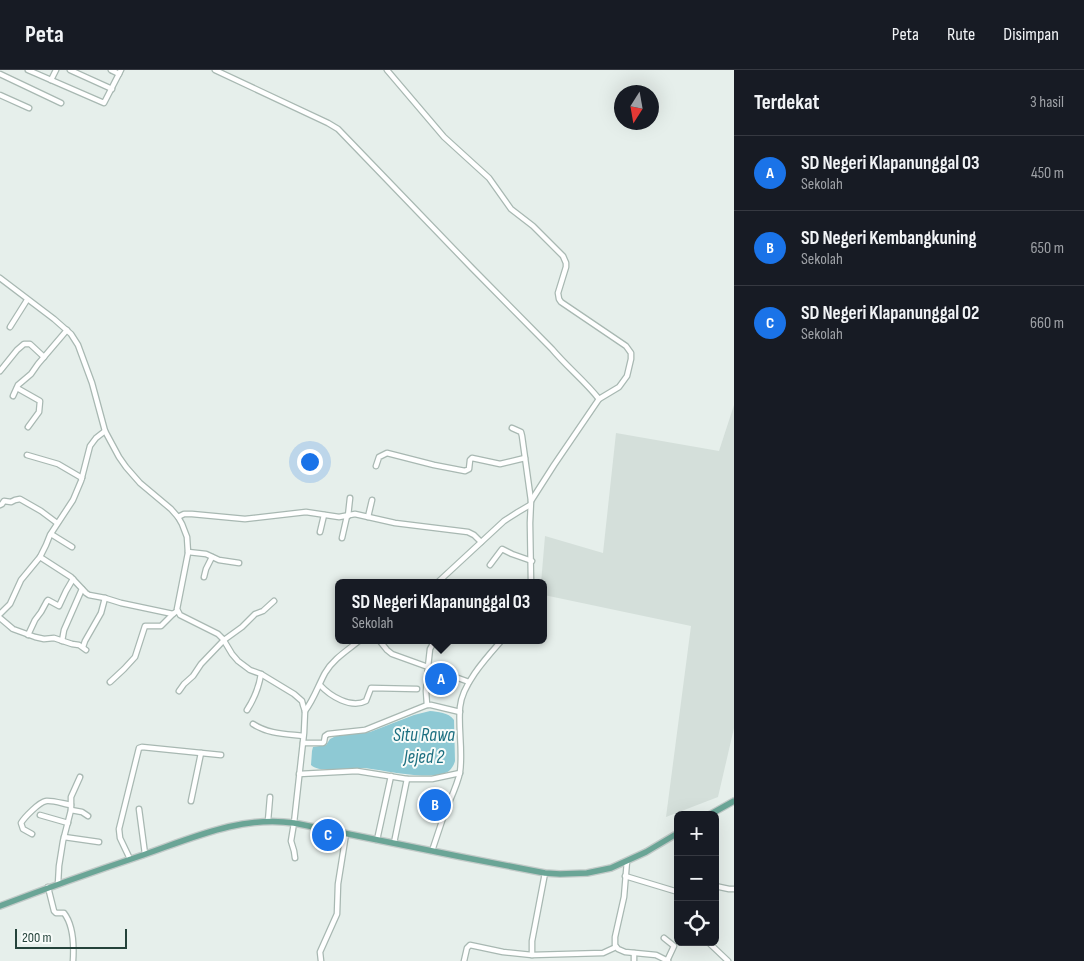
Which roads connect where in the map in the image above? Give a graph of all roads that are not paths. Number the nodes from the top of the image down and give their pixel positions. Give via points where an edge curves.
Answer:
1 (28, 70) edge
2 (56, 70) edge
3 (70, 70) edge
4 (111, 70) edge
5 (215, 70) edge
6 (387, 70) edge
7 (120, 72) edge
8 (0, 74) edge
9 (51, 80) junction
10 (112, 89) junction
11 (0, 95) edge
12 (61, 103) dead end
13 (29, 108) dead end
14 (1, 281) edge
15 (27, 300) junction
16 (10, 327) dead end
17 (67, 330) junction
18 (44, 357) junction
19 (0, 371) edge
20 (17, 388) junction
21 (13, 396) dead end
22 (599, 398) junction
23 (28, 428) dead end
24 (512, 428) dead end
25 (106, 431) junction
26 (27, 455) dead end
27 (525, 458) junction
28 (376, 466) dead end
29 (82, 478) junction
30 (350, 498) dead end
31 (372, 500) dead end
32 (531, 503) junction
33 (0, 505) edge
34 (324, 515) junction
35 (347, 516) junction
36 (178, 517) junction
37 (368, 517) junction
38 (57, 522) junction
39 (320, 532) dead end
40 (51, 534) junction
41 (342, 538) dead end
42 (481, 542) junction
43 (72, 547) dead end
44 (188, 552) junction
45 (40, 557) junction
46 (212, 557) junction
47 (532, 562) junction
48 (239, 563) dead end
49 (490, 565) dead end
50 (204, 577) dead end
51 (441, 579) edge
52 (531, 579) edge
53 (73, 580) junction
54 (82, 589) junction
55 (105, 598) junction
56 (274, 601) dead end
57 (175, 612) junction
58 (0, 614) edge
59 (0, 618) edge
60 (28, 635) junction
61 (224, 640) junction
62 (62, 641) junction
63 (355, 644) edge
64 (382, 644) edge
65 (433, 644) edge
66 (499, 644) edge
67 (428, 667) junction
68 (261, 674) junction
69 (110, 682) dead end
70 (469, 682) junction
71 (320, 685) junction
72 (416, 689) dead end
73 (179, 691) dead end
74 (427, 705) junction
75 (247, 710) dead end
76 (305, 711) junction
77 (460, 712) junction
78 (253, 724) dead end
79 (303, 736) junction
80 (302, 743) junction
81 (201, 753) junction
82 (221, 755) dead end
83 (460, 773) junction
84 (299, 774) junction
85 (391, 776) junction
86 (80, 777) dead end
87 (407, 778) junction
88 (270, 797) dead end
89 (191, 801) dead end
90 (734, 801) edge
91 (71, 808) junction
92 (139, 809) dead end
93 (716, 811) edge
94 (40, 815) dead end
95 (88, 816) dead end
96 (268, 821) junction
97 (68, 823) junction
98 (294, 823) junction
99 (32, 834) dead end
100 (346, 834) junction
101 (674, 835) edge
102 (64, 837) junction
103 (377, 840) junction
104 (98, 842) dead end
105 (394, 843) junction
106 (432, 851) junction
107 (145, 854) junction
108 (295, 858) dead end
109 (130, 859) junction
110 (627, 861) junction
111 (545, 873) junction
112 (625, 876) junction
113 (58, 884) junction
114 (719, 887) edge
115 (48, 888) junction
116 (734, 889) edge
117 (674, 891) edge
118 (0, 906) edge
119 (664, 938) dead end
120 (712, 946) edge
121 (616, 947) junction
122 (634, 953) junction
123 (541, 954) junction
124 (532, 955) junction
125 (73, 961) edge
126 (321, 961) edge
127 (464, 961) edge
128 (540, 961) edge
129 (634, 961) edge
130 (667, 961) edge
131 (728, 961) edge

1 - 9 street
2 - 9 street
3 - 10 street
4 - 7 street
5 - 22 street via 338,129
6 - 22 street via 444,137 489,178 511,209 563,256 566,267 558,293 560,302 630,350 632,359 619,387
7 - 10 street
8 - 12 street
9 - 10 street via 103,103 106,103
11 - 13 street
14 - 15 street
15 - 16 street
15 - 17 street
17 - 18 street
17 - 25 street via 78,345
18 - 19 street via 30,344 24,344
18 - 20 street
20 - 21 street
20 - 23 street via 40,401 38,412
22 - 32 street
24 - 27 street via 521,432
25 - 29 street via 90,446
25 - 36 street via 126,467
26 - 29 street via 58,464
27 - 28 street via 500,464 472,458 469,469 465,471 386,453 379,457
27 - 32 street
29 - 38 street via 77,493
30 - 35 street
31 - 37 street
32 - 42 street
32 - 47 street
33 - 38 street via 4,501 20,499
34 - 35 street
34 - 36 street via 306,512 245,519 192,514
34 - 39 street
35 - 37 street
35 - 41 street
36 - 44 street via 187,537
37 - 42 street via 468,532
38 - 40 street
40 - 43 street
40 - 45 street
42 - 51 street
44 - 46 street
44 - 57 street
45 - 53 street
45 - 58 street via 20,580 10,604
46 - 48 street
46 - 50 street
47 - 49 street via 502,549
47 - 52 street
53 - 54 street
53 - 60 street via 59,606 47,600
54 - 55 street via 89,595
54 - 62 street
55 - 57 street
55 - 62 street via 101,613 85,641 85,648
56 - 61 street
57 - 61 street
57 - 69 street via 161,626 145,626 134,657
59 - 60 street via 13,629
60 - 62 street
61 - 68 street via 238,661
61 - 73 street
63 - 71 street via 334,661
64 - 67 street via 392,654
65 - 67 street
66 - 70 street
67 - 70 street
67 - 74 street
68 - 75 street
68 - 76 street via 294,694 302,701
70 - 77 street via 461,698
71 - 72 street via 336,698 360,703 366,701 371,688
71 - 76 street
74 - 77 street
74 - 80 street via 365,730 328,734 323,743
76 - 79 street
77 - 83 street
78 - 79 street via 270,732
79 - 80 street
80 - 84 street
81 - 82 street
81 - 89 street
81 - 109 street via 138,748 119,829
83 - 87 street via 432,779
83 - 106 street
84 - 85 street via 357,771
84 - 98 street
85 - 87 street
85 - 103 street
86 - 91 street via 71,797
87 - 105 street
88 - 96 street
90 - 93 main road
91 - 95 street
91 - 97 street
91 - 99 street via 42,802 21,824
92 - 107 street
94 - 97 street
96 - 98 main road
96 - 107 main road via 235,825
97 - 102 street
98 - 100 main road
98 - 108 street via 291,843
100 - 103 main road
100 - 126 street via 337,914 320,952
101 - 110 main road
102 - 104 street
102 - 113 street
103 - 105 main road
105 - 106 main road
106 - 111 main road
107 - 109 main road
109 - 113 main road
110 - 111 main road via 587,873
110 - 112 street
111 - 124 street
112 - 117 street
112 - 121 street
113 - 115 main road
114 - 116 street
115 - 118 main road
115 - 125 street via 54,911 64,913 67,918 73,938
119 - 130 street via 674,946
120 - 131 street
121 - 122 street
121 - 123 street via 603,953
122 - 129 street
122 - 130 street via 656,955
123 - 124 street
123 - 128 street
124 - 127 street via 470,945

